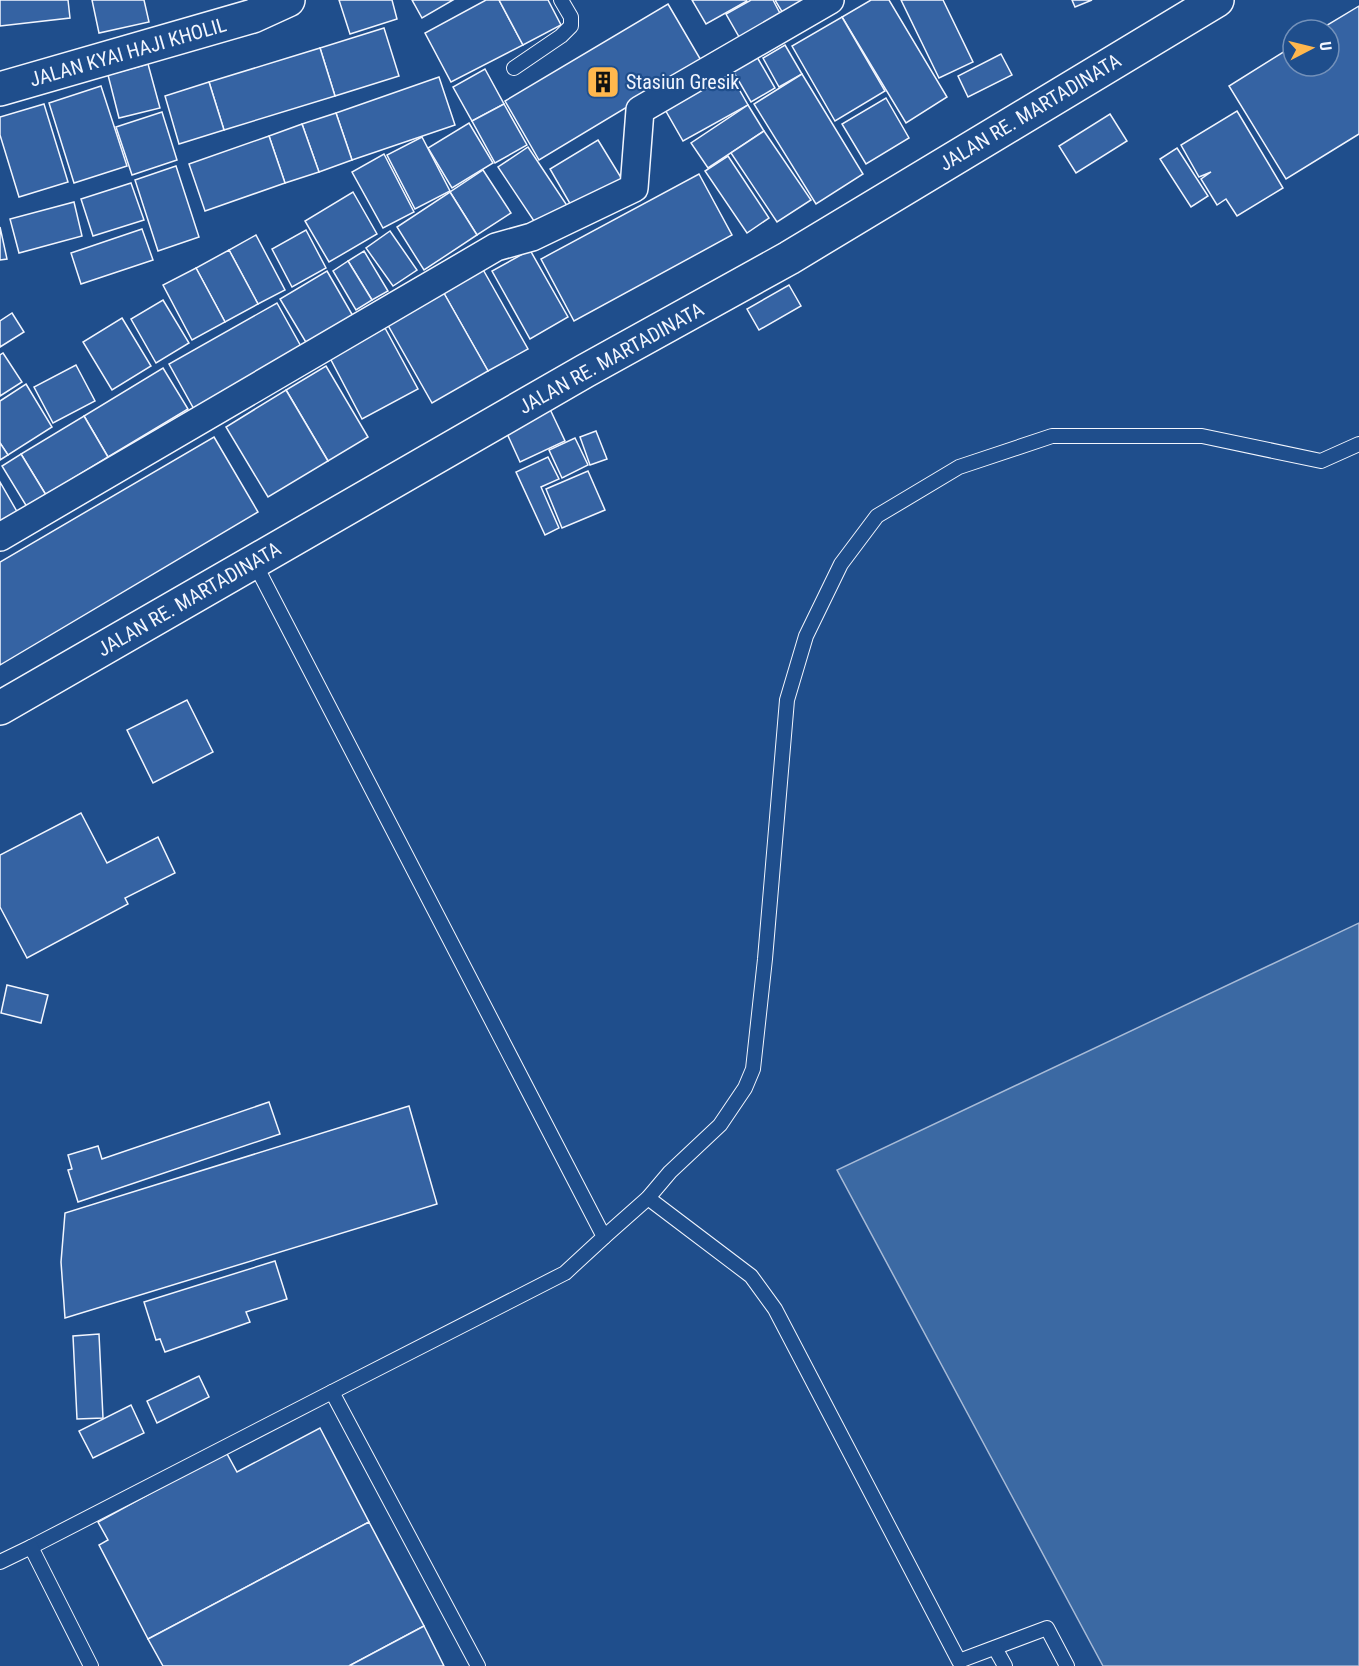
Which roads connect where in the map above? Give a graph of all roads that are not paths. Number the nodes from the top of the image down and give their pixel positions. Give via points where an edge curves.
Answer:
1 (288, 0) edge
2 (561, 0) edge
3 (830, 0) edge
4 (1217, 0) edge
5 (514, 68) dead end
6 (0, 89) edge
7 (1359, 444) edge
8 (0, 537) edge
9 (254, 561) junction
10 (0, 708) edge
11 (648, 1198) junction
12 (604, 1237) junction
13 (332, 1392) junction
14 (31, 1547) junction
15 (0, 1562) edge
16 (995, 1648) junction
17 (91, 1666) edge
18 (478, 1666) edge
19 (1005, 1666) edge
20 (1067, 1666) edge

1 - 6 main road, JALAN KYAI HAJI KHOLIL via 253,16
2 - 5 lane via 571,17 571,26
3 - 8 street via 640,110 634,188 532,237 496,247
4 - 9 main road, JALAN RE. MARTADINATA via 789,258
7 - 11 lane via 1321,461 1202,436 1052,436 959,467 877,516 840,564 811,626 787,700 753,1069 720,1125
9 - 10 main road, JALAN RE. MARTADINATA
9 - 12 lane
11 - 12 lane
11 - 16 lane via 751,1276 775,1309 959,1661
12 - 13 lane via 565,1274
13 - 14 lane
13 - 18 lane
14 - 15 lane
14 - 17 lane
16 - 19 lane
16 - 20 lane via 1047,1628

